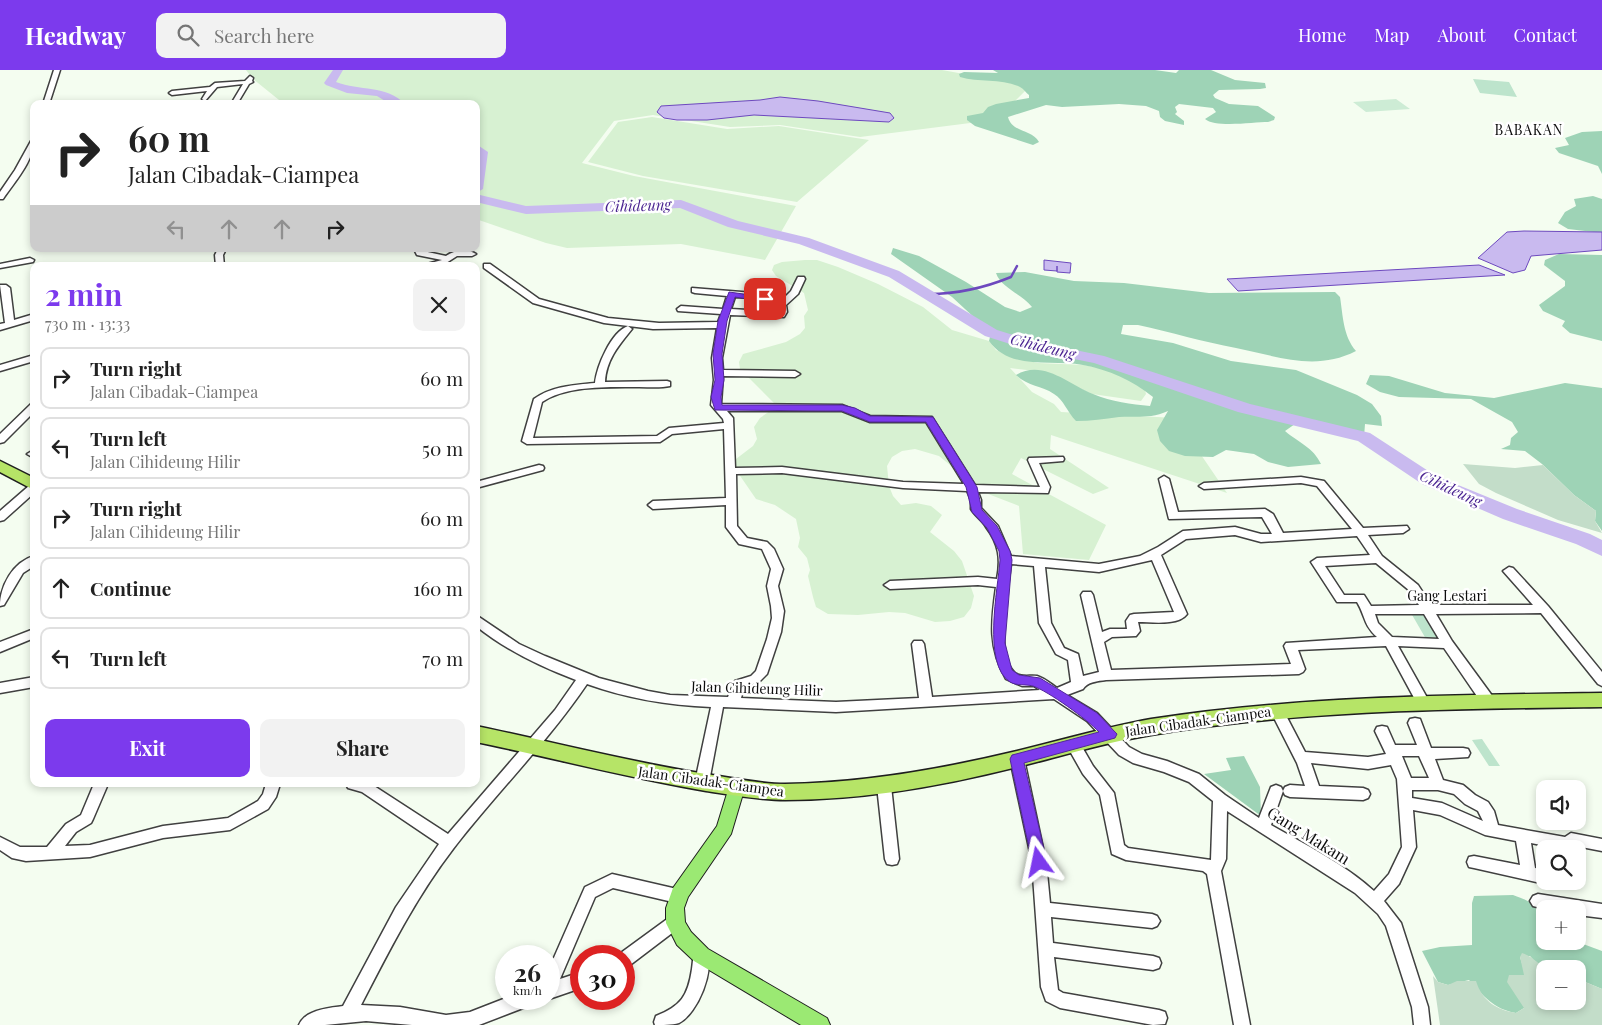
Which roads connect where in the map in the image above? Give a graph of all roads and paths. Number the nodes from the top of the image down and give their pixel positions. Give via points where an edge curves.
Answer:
1 (57, 70) edge
2 (211, 89) junction
3 (172, 93) dead end
4 (205, 98) dead end
5 (47, 100) edge
6 (237, 100) edge
7 (30, 148) edge
8 (0, 180) edge
9 (13, 180) junction
10 (0, 197) edge
11 (420, 252) edge
12 (472, 254) dead end
13 (448, 259) junction
14 (30, 260) dead end
15 (444, 262) edge
16 (0, 266) edge
17 (487, 266) dead end
18 (801, 278) dead end
19 (0, 288) edge
20 (695, 290) dead end
21 (732, 294) junction
22 (4, 301) edge
23 (782, 305) junction
24 (681, 309) dead end
25 (726, 312) junction
26 (30, 318) edge
27 (607, 321) junction
28 (10, 324) junction
29 (722, 325) junction
30 (660, 326) junction
31 (0, 327) edge
32 (628, 329) junction
33 (30, 359) edge
34 (0, 368) edge
35 (719, 373) junction
36 (795, 374) dead end
37 (666, 384) dead end
38 (600, 386) junction
39 (718, 408) junction
40 (30, 410) edge
41 (729, 426) junction
42 (0, 440) edge
43 (1059, 459) dead end
44 (0, 466) edge
45 (539, 468) dead end
46 (732, 471) junction
47 (1164, 479) dead end
48 (30, 482) edge
49 (480, 484) edge
50 (1204, 486) dead end
51 (30, 487) edge
52 (971, 487) junction
53 (732, 501) junction
54 (653, 505) dead end
55 (0, 517) edge
56 (1403, 529) dead end
57 (1360, 531) junction
58 (1279, 536) junction
59 (1154, 554) junction
60 (1378, 559) junction
61 (1006, 560) junction
62 (1039, 562) junction
63 (30, 563) edge
64 (1509, 571) dead end
65 (1003, 584) junction
66 (890, 585) dead end
67 (2, 595) edge
68 (1087, 595) dead end
69 (1544, 609) junction
70 (1368, 610) junction
71 (1427, 610) junction
72 (482, 632) edge
73 (30, 635) edge
74 (1097, 640) junction
75 (1389, 641) junction
76 (918, 644) dead end
77 (1448, 644) junction
78 (0, 647) edge
79 (1106, 675) junction
80 (585, 677) junction
81 (1602, 681) edge
82 (30, 683) edge
83 (1078, 686) junction
84 (0, 688) edge
85 (1056, 694) junction
86 (1602, 700) edge
87 (718, 702) junction
88 (733, 702) junction
89 (926, 702) junction
90 (1488, 702) junction
91 (1424, 703) junction
92 (1276, 710) junction
93 (1415, 723) dead end
94 (1382, 731) dead end
95 (1111, 734) junction
96 (480, 735) edge
97 (1073, 744) junction
98 (534, 746) junction
99 (1425, 752) junction
100 (1463, 753) dead end
101 (1394, 754) junction
102 (1300, 757) junction
103 (1016, 759) junction
104 (702, 782) junction
105 (1405, 784) junction
106 (1438, 784) junction
107 (884, 786) junction
108 (100, 787) edge
109 (272, 787) edge
110 (363, 787) edge
111 (737, 787) junction
112 (1314, 792) junction
113 (1363, 794) dead end
114 (1220, 799) junction
115 (1406, 803) junction
116 (1264, 824) junction
117 (1492, 830) junction
118 (1522, 836) junction
119 (449, 843) junction
120 (0, 844) edge
121 (1602, 845) edge
122 (50, 854) junction
123 (892, 859) dead end
124 (1474, 862) dead end
125 (1214, 871) junction
126 (1529, 873) junction
127 (1536, 874) edge
128 (677, 896) junction
129 (1371, 898) junction
130 (1045, 909) junction
131 (1586, 909) edge
132 (1602, 911) edge
133 (1152, 921) dead end
134 (675, 922) junction
135 (1046, 949) junction
136 (635, 952) edge
137 (700, 955) junction
138 (560, 963) edge
139 (1153, 963) dead end
140 (495, 1009) edge
141 (347, 1015) junction
142 (1159, 1018) dead end
143 (662, 1022) dead end
144 (811, 1023) edge
145 (307, 1025) edge
146 (1242, 1025) edge
147 (1422, 1025) edge

1 - 5 street
2 - 3 street
2 - 4 street
2 - 6 street via 218,84 250,80
7 - 9 street
8 - 9 street
9 - 10 street
11 - 13 street
12 - 13 street via 457,253
13 - 15 street
14 - 16 street
17 - 27 street via 536,301
18 - 23 street via 795,292
19 - 22 street via 6,288
20 - 21 street
21 - 23 street via 754,296
21 - 25 street
22 - 28 street
23 - 25 street via 783,312 776,316
24 - 25 street
25 - 29 street
26 - 28 street
27 - 30 street
27 - 32 street
28 - 31 street
29 - 30 street
29 - 35 street via 717,358
30 - 32 street
32 - 38 street via 613,346 600,371
33 - 34 street
35 - 36 street
35 - 39 street
37 - 38 street
38 - 41 street via 562,389 541,397 537,401 527,441 660,439 669,432
39 - 41 street via 728,418
39 - 52 street via 842,408 870,419 929,420
40 - 42 street
41 - 46 street
43 - 52 street via 1033,460 1044,491
44 - 48 highway
45 - 49 street
46 - 52 street via 782,470 903,485
46 - 53 street
47 - 58 street via 1171,515 1265,513
50 - 57 street via 1315,481
51 - 55 street
52 - 61 street via 976,509 992,526
53 - 54 street
53 - 88 street via 732,528 743,541 764,543 769,548 777,569 772,592 779,615 761,674 739,684
56 - 57 street
57 - 58 street
57 - 60 street
58 - 59 street via 1261,538 1235,532 1183,535
59 - 62 street via 1099,568
59 - 74 street via 1181,614 1134,618 1132,633 1110,633
60 - 70 street via 1317,562 1341,599 1360,598
60 - 71 street via 1414,588
61 - 62 street
61 - 65 street
62 - 83 street via 1045,622 1060,651 1074,657
63 - 67 street via 19,570
64 - 69 street
65 - 66 street via 978,581
65 - 85 street via 999,643 1007,673 1016,680 1036,681
68 - 74 street
69 - 71 street, Gang Lestari
69 - 81 street
70 - 71 street, Gang Lestari
70 - 75 street via 1372,626
71 - 77 street
72 - 80 street, Jalan Cihideung Hilir
73 - 78 street
74 - 79 street
75 - 77 street
75 - 79 street, Jalan Cihideung Hilir via 1290,646 1299,669
75 - 91 street
76 - 89 street
77 - 90 street
79 - 83 street, Jalan Cihideung Hilir via 1091,678
80 - 87 street, Jalan Cihideung Hilir via 650,698
80 - 98 street
82 - 84 street
83 - 85 street, Jalan Cihideung Hilir
85 - 89 street, Jalan Cihideung Hilir
85 - 95 street via 1092,717
86 - 90 highway, Jalan Cibadak-Ciampea
87 - 88 street, Jalan Cihideung Hilir
87 - 104 street
88 - 89 street, Jalan Cihideung Hilir via 836,706
90 - 91 highway, Jalan Cibadak-Ciampea
91 - 92 highway, Jalan Cibadak-Ciampea
92 - 95 highway, Jalan Cibadak-Ciampea
92 - 102 street
93 - 99 street
94 - 101 street
95 - 97 highway, Jalan Cibadak-Ciampea
95 - 114 street, Gang Makam via 1130,754 1194,778
96 - 98 highway, Jalan Cibadak-Ciampea
97 - 103 highway, Jalan Cibadak-Ciampea
97 - 125 street via 1107,793 1117,849 1126,854 1206,865
98 - 104 highway, Jalan Cibadak-Ciampea via 653,775
98 - 119 street
99 - 100 street
99 - 101 street
99 - 106 street
101 - 102 street via 1368,763
101 - 105 street
102 - 112 street
103 - 107 highway, Jalan Cibadak-Ciampea
103 - 130 street via 1039,862
104 - 111 highway, Jalan Cibadak-Ciampea
105 - 106 street
105 - 115 street
106 - 117 street via 1458,789 1463,797 1482,805 1489,811
107 - 111 highway, Jalan Cibadak-Ciampea via 798,792
107 - 123 street
108 - 122 street via 86,819 71,828
109 - 122 street via 264,805 230,824 163,832 90,851
110 - 119 street
111 - 128 main road via 722,833
112 - 113 street
112 - 116 street via 1283,791
114 - 116 street, Gang Makam
114 - 125 street via 1220,859
115 - 117 street via 1442,809 1476,826
115 - 129 street via 1410,847 1386,889 1378,897
116 - 129 street, Gang Makam
117 - 118 street
118 - 121 street via 1570,844 1571,838
118 - 126 street
119 - 141 street via 412,894
120 - 122 street via 17,854
124 - 126 street
125 - 146 street
126 - 127 street
128 - 134 main road
128 - 138 street via 612,881 590,892
129 - 147 street, Gang Makam via 1393,923 1420,1007
130 - 133 street
130 - 135 street
131 - 132 street
134 - 136 street
134 - 137 main road via 686,945
135 - 139 street
135 - 142 street via 1049,987 1052,995 1060,1000
137 - 143 street via 699,981 694,996 678,1017
137 - 144 main road
140 - 141 street via 456,1023 432,1023 388,1013
141 - 145 street via 327,1016

